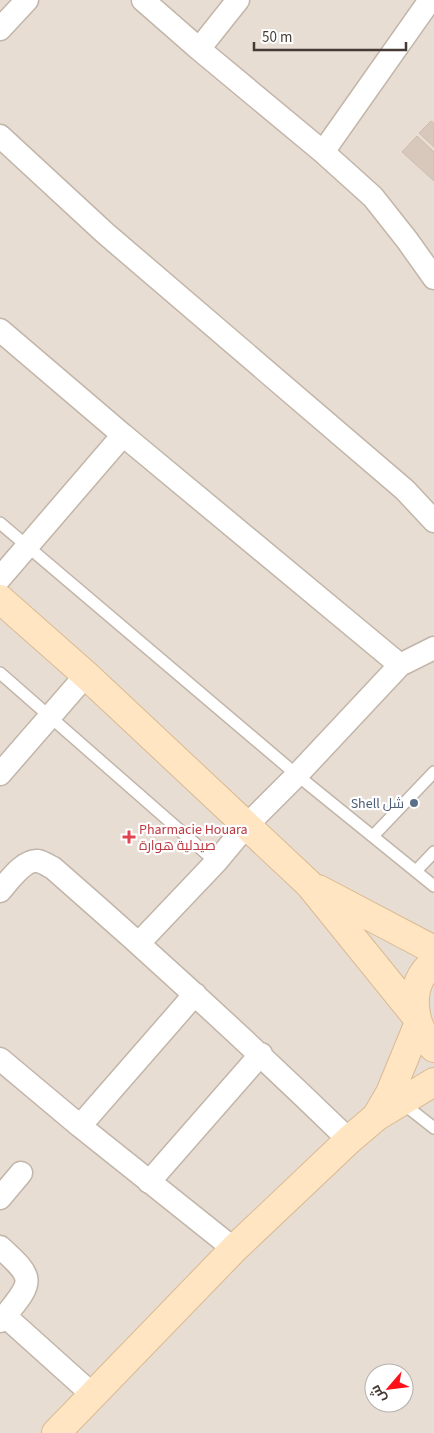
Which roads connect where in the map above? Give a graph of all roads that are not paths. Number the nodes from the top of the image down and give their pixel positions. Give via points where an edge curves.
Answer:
1 (27, 0) edge
2 (143, 0) edge
3 (238, 0) edge
4 (430, 0) edge
5 (0, 30) edge
6 (199, 50) junction
7 (0, 136) edge
8 (323, 152) junction
9 (434, 278) edge
10 (0, 330) edge
11 (123, 435) junction
12 (434, 521) edge
13 (0, 523) edge
14 (26, 546) junction
15 (0, 578) edge
16 (0, 599) edge
17 (434, 648) edge
18 (400, 665) junction
19 (0, 673) edge
20 (86, 675) junction
21 (50, 717) junction
22 (434, 772) edge
23 (0, 774) edge
24 (297, 775) junction
25 (246, 826) junction
26 (373, 836) junction
27 (434, 852) edge
28 (216, 862) junction
29 (416, 871) junction
30 (309, 884) junction
31 (434, 886) edge
32 (0, 891) edge
33 (139, 943) junction
34 (434, 950) edge
35 (434, 962) edge
36 (195, 994) junction
37 (416, 1020) junction
38 (434, 1048) edge
39 (261, 1054) junction
40 (2, 1064) edge
41 (434, 1082) edge
42 (400, 1102) junction
43 (376, 1117) junction
44 (80, 1126) junction
45 (434, 1128) edge
46 (349, 1140) junction
47 (21, 1173) dead end
48 (149, 1182) junction
49 (0, 1198) edge
50 (0, 1247) edge
51 (234, 1250) junction
52 (2, 1319) edge
53 (93, 1395) junction
54 (56, 1433) edge

1 - 5 street
2 - 6 street
3 - 6 street
4 - 8 street
6 - 8 street
7 - 12 street via 105,234 405,490
8 - 9 street via 373,197
10 - 11 street
11 - 14 street
11 - 18 street
13 - 14 lane
14 - 15 street
14 - 24 lane
16 - 20 main road
17 - 18 street
18 - 24 street
19 - 21 lane
20 - 21 street
20 - 25 main road
21 - 23 street
21 - 28 lane
22 - 26 lane
24 - 25 street
24 - 26 lane
25 - 28 street
25 - 30 main road
26 - 29 lane
27 - 29 lane
28 - 33 street
29 - 31 lane
30 - 34 main road
30 - 37 main road
32 - 33 street via 18,870 38,861 53,868
33 - 36 street
35 - 37 main road via 419,980 415,997
36 - 39 street
36 - 44 street
37 - 38 main road via 425,1039
37 - 43 main road via 390,1093
39 - 46 street
39 - 48 street
40 - 44 street
41 - 42 main road
42 - 43 main road
42 - 45 lane
43 - 46 main road
44 - 48 street
46 - 51 main road
47 - 49 street
48 - 51 street
50 - 52 street via 21,1266 27,1285
51 - 53 main road
52 - 53 street
53 - 54 main road

